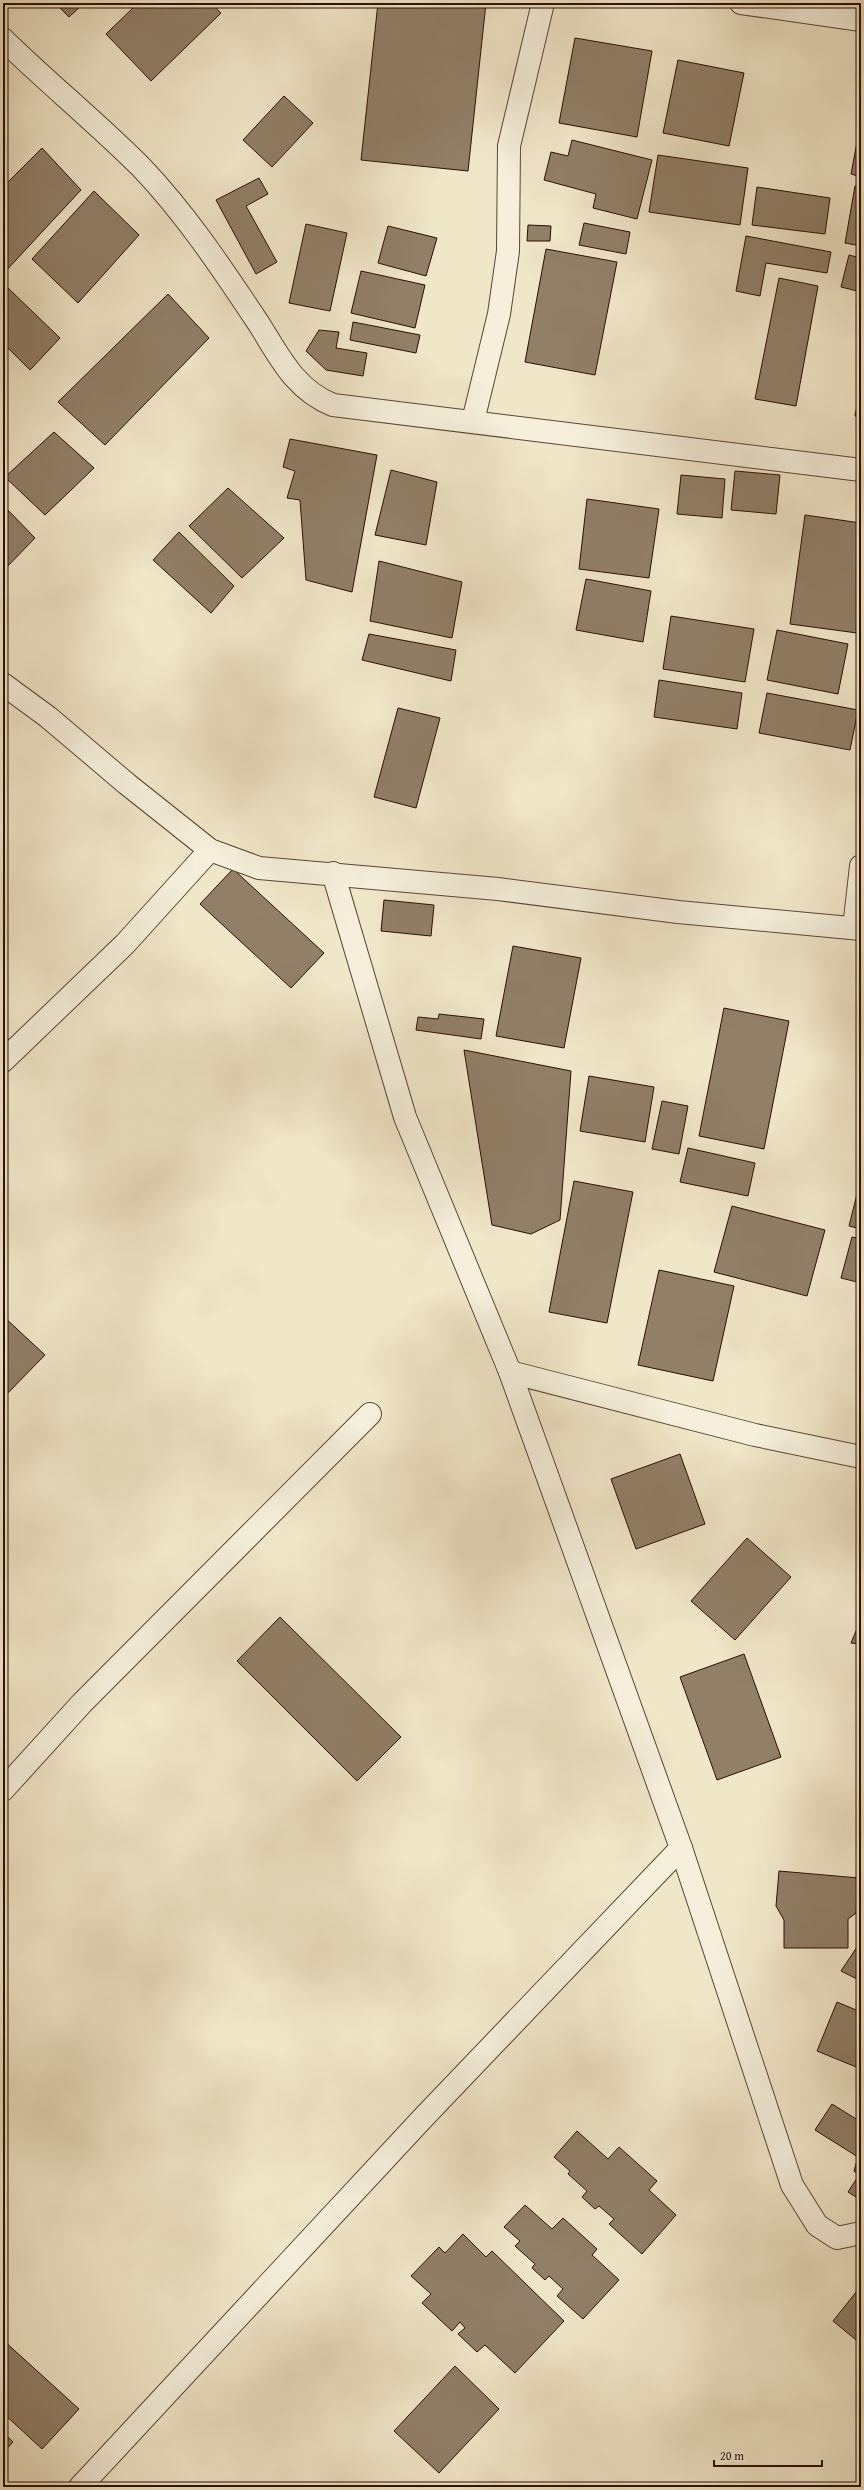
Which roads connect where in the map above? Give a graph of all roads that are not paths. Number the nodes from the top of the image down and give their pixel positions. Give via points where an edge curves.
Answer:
1 (543, 3) edge
2 (741, 3) edge
3 (861, 20) edge
4 (3, 39) edge
5 (473, 421) junction
6 (861, 470) edge
7 (3, 684) edge
8 (210, 850) junction
9 (861, 866) edge
10 (333, 873) junction
11 (857, 929) edge
12 (3, 1061) edge
13 (510, 1372) junction
14 (370, 1414) dead end
15 (861, 1457) edge
16 (3, 1790) edge
17 (681, 1848) junction
18 (861, 2233) edge
19 (80, 2487) edge

1 - 5 street via 509,146 508,251 499,314
2 - 3 street
4 - 5 street via 140,167 178,208 229,279 292,376 316,398 332,405
5 - 6 street
7 - 8 street via 48,717 126,784
8 - 10 street via 260,868
8 - 12 street via 125,944
9 - 11 street
10 - 11 street via 498,889 678,912
10 - 13 street via 405,1117
13 - 15 street via 747,1434
13 - 17 street
14 - 16 street via 82,1703
17 - 18 street via 792,2185 817,2225 837,2238
17 - 19 street via 422,2119

